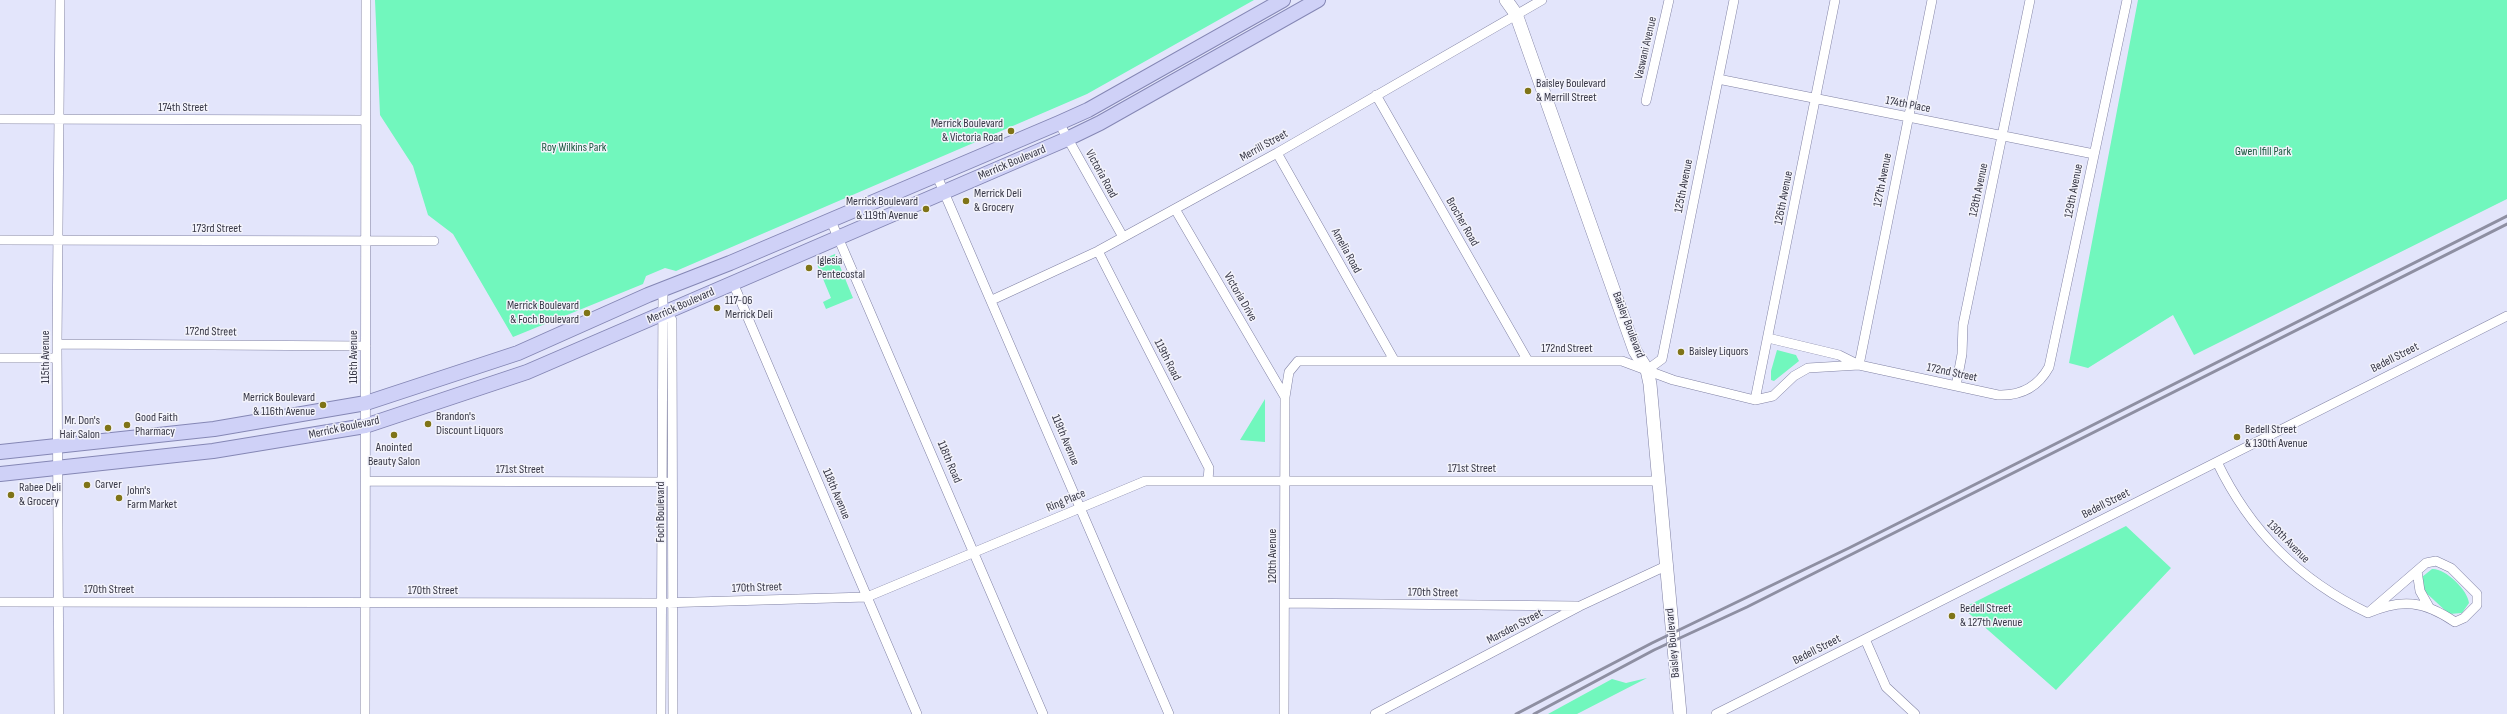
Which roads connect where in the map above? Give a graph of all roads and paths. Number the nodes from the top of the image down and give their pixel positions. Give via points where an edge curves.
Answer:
1 (60, 0) edge
2 (366, 0) edge
3 (1283, 0) edge
4 (1318, 0) edge
5 (1506, 0) edge
6 (1542, 0) edge
7 (1669, 0) edge
8 (1734, 0) edge
9 (1835, 0) edge
10 (1932, 0) edge
11 (2030, 0) edge
12 (2126, 0) edge
13 (1516, 14) junction
14 (1718, 79) junction
15 (1376, 95) junction
16 (1816, 99) junction
17 (1646, 101) dead end
18 (1908, 117) junction
19 (0, 119) edge
20 (59, 120) junction
21 (365, 120) junction
22 (1059, 123) junction
23 (2002, 136) junction
24 (1067, 139) junction
25 (1277, 153) junction
26 (2094, 154) junction
27 (937, 176) junction
28 (945, 191) junction
29 (1175, 209) junction
30 (831, 221) junction
31 (838, 236) junction
32 (1122, 237) junction
33 (0, 240) edge
34 (366, 240) junction
35 (59, 241) junction
36 (434, 241) dead end
37 (1098, 251) junction
38 (733, 283) junction
39 (663, 289) junction
40 (992, 300) junction
41 (664, 312) junction
42 (2507, 316) edge
43 (1768, 338) junction
44 (57, 344) junction
45 (366, 346) junction
46 (0, 358) edge
47 (58, 358) junction
48 (1394, 360) junction
49 (1528, 361) junction
50 (1859, 365) junction
51 (1647, 370) junction
52 (2037, 384) joint
53 (1956, 386) junction
54 (1285, 397) junction
55 (1755, 400) junction
56 (366, 403) junction
57 (366, 426) junction
58 (218, 428) junction
59 (59, 446) junction
60 (223, 449) junction
61 (0, 452) edge
62 (2217, 462) junction
63 (58, 468) junction
64 (0, 474) edge
65 (1208, 480) junction
66 (366, 481) junction
67 (1285, 481) junction
68 (1660, 481) junction
69 (660, 482) junction
70 (673, 482) junction
71 (1081, 507) junction
72 (974, 553) junction
73 (1668, 565) junction
74 (2417, 571) junction
75 (867, 597) junction
76 (0, 602) edge
77 (59, 602) junction
78 (673, 602) junction
79 (660, 603) junction
80 (1285, 603) junction
81 (365, 604) junction
82 (1580, 606) junction
83 (2429, 607) junction
84 (2368, 613) junction
85 (1865, 639) junction
86 (59, 714) edge
87 (365, 714) edge
88 (661, 714) edge
89 (673, 714) edge
90 (917, 714) edge
91 (1043, 714) edge
92 (1169, 714) edge
93 (1284, 714) edge
94 (1375, 714) edge
95 (1680, 714) edge
96 (1716, 714) edge
97 (1915, 714) edge

1 - 20 street, 115th Avenue
2 - 21 street, 116th Avenue
3 - 22 main road, Merrick Boulevard via 1088,110
4 - 24 main road, Merrick Boulevard
5 - 13 main road, Baisley Boulevard
6 - 13 street, Merrill Street
7 - 17 street, Vaswani Avenue
8 - 14 street, 125th Avenue
9 - 16 street, 126th Avenue
10 - 18 street, 127th Avenue
11 - 23 street, 128th Avenue
12 - 26 street, 129th Avenue
13 - 15 street, Merrill Street
13 - 51 main road, Baisley Boulevard via 1635,351
14 - 16 street, 174th Place
14 - 51 street, 125th Avenue via 1662,359
15 - 25 street, Merrill Street
15 - 49 street, Brocher Road
16 - 18 street, 174th Place
16 - 43 street, 126th Avenue
18 - 23 street, 174th Place
18 - 50 street, 127th Avenue
19 - 20 street, 174th Street
20 - 21 street, 174th Street
20 - 35 street, 115th Avenue
21 - 34 street, 116th Avenue
22 - 24 street, Victoria Road
22 - 27 main road, Merrick Boulevard
23 - 26 street, 174th Place
23 - 53 street, 128th Avenue via 1963,325 1962,354
24 - 28 main road, Merrick Boulevard
24 - 32 street, Victoria Road
25 - 29 street, Merrill Street
25 - 48 street, Amelia Road
26 - 52 street, 129th Avenue via 2050,367
27 - 28 street, 119th Avenue
27 - 30 main road, Merrick Boulevard
28 - 31 main road, Merrick Boulevard
28 - 40 street, 119th Avenue
29 - 32 street, Merrill Street
29 - 54 street, Victoria Drive
30 - 31 street, 118th Road
30 - 39 main road, Merrick Boulevard
31 - 38 main road, Merrick Boulevard
31 - 72 street, 118th Road
32 - 37 street, Merrill Street
33 - 35 street, 173rd Street
34 - 35 street, 173rd Street
34 - 36 street, 173rd Street
34 - 45 street, 116th Avenue
35 - 44 street, 115th Avenue
37 - 40 street, Merrill Street
37 - 65 street, 119th Road via 1209,468
38 - 41 main road, Merrick Boulevard
38 - 75 street, 118th Avenue
39 - 41 street, Foch Boulevard
39 - 56 main road, Merrick Boulevard via 518,353
40 - 71 street, 119th Avenue
41 - 57 main road, Merrick Boulevard via 527,372
41 - 69 street, Foch Boulevard via 661,325
41 - 70 street, Foch Boulevard via 672,320
42 - 62 street, Bedell Street
43 - 50 street, 172nd Street via 1839,355
43 - 55 street, 126th Avenue
44 - 45 street, 172nd Street
44 - 47 street, 115th Avenue
45 - 56 street, 116th Avenue
46 - 47 street
47 - 59 street, 115th Avenue
48 - 49 street, 172nd Street
48 - 54 street, 172nd Street via 1298,361 1289,372
49 - 51 street, 172nd Street via 1622,361
50 - 53 street, 172nd Street
50 - 55 street, 172nd Street via 1808,368 1794,376 1773,396
51 - 55 street, 172nd Street via 1672,380
51 - 68 main road, Baisley Boulevard
52 - 53 street, 172nd Street via 2011,395 1998,395
54 - 67 street, 120th Avenue
56 - 57 street, 116th Avenue
56 - 58 main road, Merrick Boulevard
57 - 60 main road, Merrick Boulevard
57 - 66 street, 116th Avenue
58 - 59 main road, Merrick Boulevard
58 - 60 main road
59 - 61 main road, Merrick Boulevard
59 - 63 street, 115th Avenue
60 - 63 main road, Merrick Boulevard
62 - 84 street, 130th Avenue via 2252,522 2277,551 2322,588
62 - 85 street, Bedell Street
63 - 64 main road, Merrick Boulevard
63 - 77 street, 115th Avenue
65 - 67 street, Ring Place
65 - 71 street, Ring Place via 1145,481
66 - 69 street, 171st Street
66 - 81 street, 116th Avenue
67 - 68 street, 171st Street
67 - 80 street, 120th Avenue
68 - 73 main road, Baisley Boulevard
69 - 70 street, 171st Street
69 - 79 street, Foch Boulevard
70 - 78 street, Foch Boulevard
71 - 72 street, Ring Place
71 - 92 street, 119th Avenue
72 - 75 street, Ring Place
72 - 91 street, 118th Road
73 - 82 street, Marsden Street
73 - 95 main road, Baisley Boulevard
74 - 83 street via 2420,591
74 - 83 street via 2426,563 2436,561 2451,568 2477,594 2476,605 2464,618 2455,622
74 - 84 street
75 - 78 street, 170th Street
75 - 90 street, 118th Avenue
76 - 77 street, 170th Street
77 - 81 street, 170th Street
77 - 86 street, 115th Avenue
78 - 79 street, 170th Street
78 - 89 street, Foch Boulevard
79 - 81 street, 170th Street
79 - 88 street, Foch Boulevard
80 - 82 street, 170th Street
80 - 93 street, 120th Avenue
81 - 87 street, 116th Avenue
82 - 94 street, Marsden Street
83 - 84 street via 2407,603 2393,604
85 - 96 street, Bedell Street
85 - 97 street via 1886,687

